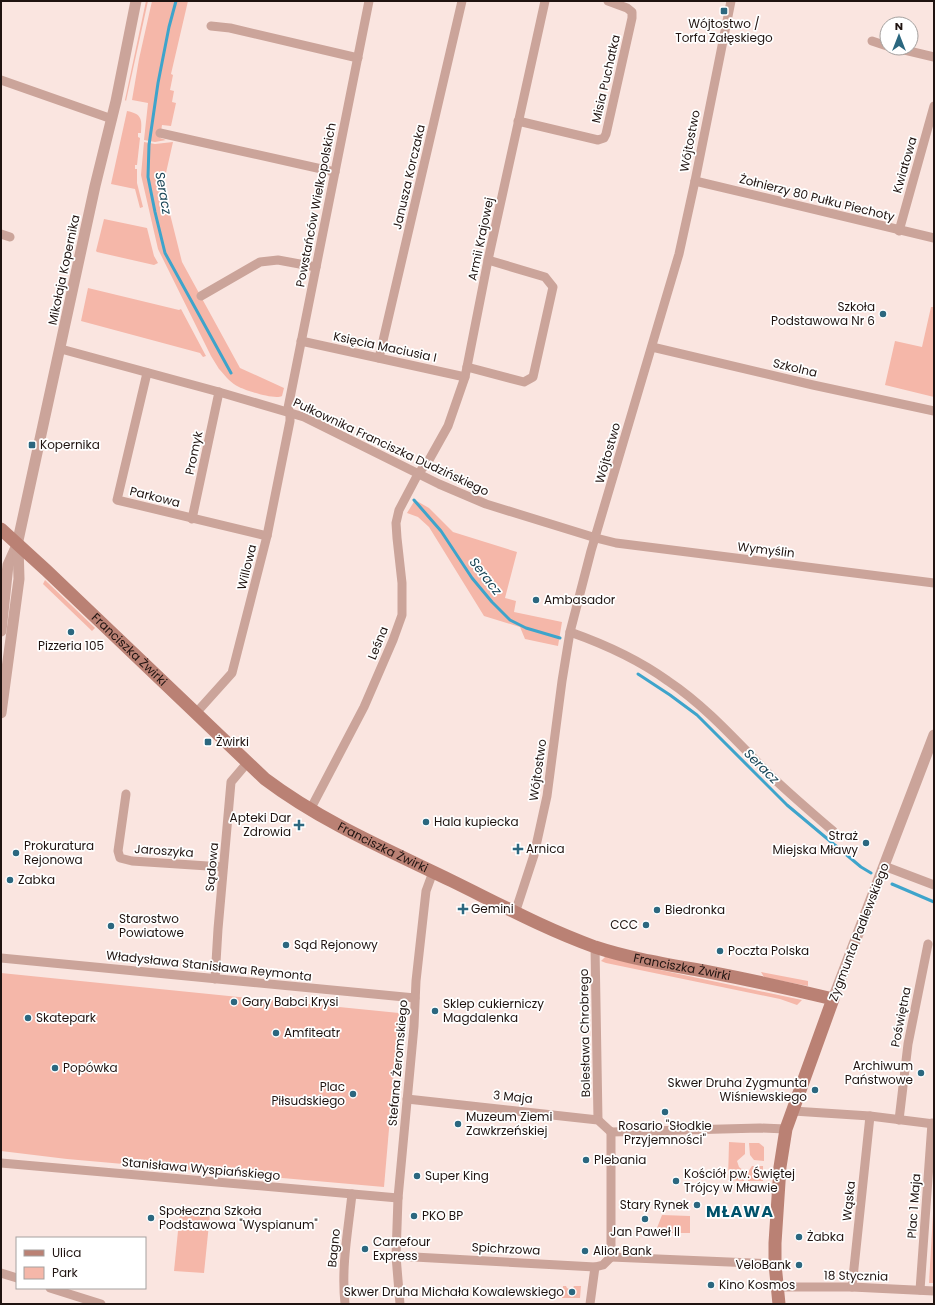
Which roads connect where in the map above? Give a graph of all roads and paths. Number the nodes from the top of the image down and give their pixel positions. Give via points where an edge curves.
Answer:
1 (136, 1) edge
2 (369, 1) edge
3 (462, 1) edge
4 (545, 1) edge
5 (608, 1) edge
6 (731, 1) edge
7 (211, 26) dead end
8 (872, 41) dead end
9 (879, 43) edge
10 (919, 53) edge
11 (934, 57) edge
12 (358, 58) junction
13 (1, 80) edge
14 (934, 106) edge
15 (112, 119) junction
16 (518, 121) junction
17 (160, 133) dead end
18 (335, 172) junction
19 (695, 181) junction
20 (899, 231) junction
21 (934, 238) edge
22 (488, 260) junction
23 (316, 267) junction
24 (201, 296) dead end
25 (301, 341) junction
26 (652, 346) junction
27 (61, 349) junction
28 (379, 358) junction
29 (467, 367) junction
30 (147, 373) junction
31 (464, 377) junction
32 (219, 392) junction
33 (934, 411) edge
34 (290, 413) junction
35 (418, 474) junction
36 (192, 519) junction
37 (1, 529) edge
38 (267, 536) junction
39 (596, 538) junction
40 (18, 545) junction
41 (934, 583) edge
42 (1, 631) edge
43 (570, 632) junction
44 (3, 687) edge
45 (1, 713) edge
46 (196, 713) junction
47 (934, 735) edge
48 (247, 762) junction
49 (126, 794) dead end
50 (310, 810) junction
51 (833, 830) dead end
52 (884, 866) junction
53 (224, 868) junction
54 (433, 872) junction
55 (934, 885) edge
56 (515, 913) junction
57 (928, 944) dead end
58 (595, 947) junction
59 (1, 958) edge
60 (215, 979) junction
61 (415, 998) junction
62 (833, 999) junction
63 (407, 1099) junction
64 (793, 1111) junction
65 (870, 1116) junction
66 (598, 1120) junction
67 (899, 1120) junction
68 (933, 1123) edge
69 (786, 1129) junction
70 (611, 1132) junction
71 (1, 1163) edge
72 (352, 1194) junction
73 (398, 1198) junction
74 (396, 1256) junction
75 (611, 1257) junction
76 (775, 1264) junction
77 (595, 1267) junction
78 (1, 1273) edge
79 (16, 1278) edge
80 (778, 1287) junction
81 (852, 1287) junction
82 (53, 1289) edge
83 (920, 1290) junction
84 (934, 1291) edge
85 (101, 1304) edge
86 (345, 1304) edge
87 (400, 1304) edge
88 (590, 1304) edge
89 (779, 1304) edge

1 - 15 street, Mikołaja Kopernika
2 - 12 street, Powstańców Wielkopolskich
3 - 28 street, Janusza Korczaka
4 - 16 street, Armii Krajowej
5 - 16 street, Misia Puchatka via 627,8 632,12 632,18 604,138 598,140
6 - 19 street, Wójtostwo
7 - 12 street via 230,28
8 - 9 street
10 - 11 street
12 - 18 street, Powstańców Wielkopolskich
13 - 15 street
14 - 20 street, Kwiatowa
15 - 27 street, Mikołaja Kopernika via 93,194
16 - 22 street, Armii Krajowej
17 - 18 street
18 - 23 street, Powstańców Wielkopolskich
19 - 20 street, Żołnierzy 80 Pułku Piechoty
19 - 26 street, Wójtostwo via 679,254
20 - 21 street, Żołnierzy 80 Pułku Piechoty
22 - 29 street, Armii Krajowej
22 - 29 street via 545,277 553,287 533,377 524,382
23 - 24 street via 278,260 260,262
23 - 25 street, Powstańców Wielkopolskich
25 - 28 street, Księcia Maciusia I
25 - 34 street, Powstańców Wielkopolskich via 288,408
26 - 33 street, Szkolna
26 - 39 street, Wójtostwo
27 - 30 street, Pułkownika Franciszka Dudzińskiego
27 - 40 street, Mikołaja Kopernika
28 - 31 street, Księcia Maciusia I
29 - 31 street, Armii Krajowej
30 - 32 street, Pułkownika Franciszka Dudzińskiego
30 - 36 street, Parkowa via 116,500
31 - 35 street, Armii Krajowej via 448,426
32 - 34 street, Pułkownika Franciszka Dudzińskiego
32 - 36 street, Promyk
34 - 35 street, Pułkownika Franciszka Dudzińskiego via 304,417
34 - 38 street, Willowa
35 - 39 street, Pułkownika Franciszka Dudzińskiego via 486,504
35 - 50 street, Leśna via 399,510 396,523 402,583 402,615 364,707
36 - 38 street, Parkowa
37 - 40 main road, Franciszka Żwirki
38 - 46 street, Willowa via 232,673
39 - 41 street, Wymyślin via 624,544
39 - 43 street, Wójtostwo
40 - 42 street via 8,565
40 - 44 street via 19,579
40 - 46 main road, Franciszka Żwirki
43 - 51 street via 620,653 669,681 704,708 772,777
43 - 56 street, Wójtostwo via 547,796 534,855
44 - 45 street
46 - 48 main road, Franciszka Żwirki
47 - 52 street, Zygmunta Padlewskiego
48 - 50 main road, Franciszka Żwirki via 287,796
48 - 53 street, Sądowa via 231,782
49 - 53 street, Jaroszyka via 118,850 120,858
50 - 54 main road, Franciszka Żwirki
52 - 55 street
52 - 62 street, Zygmunta Padlewskiego
53 - 60 street, Sądowa
54 - 56 main road, Franciszka Żwirki
54 - 61 street, Stefana Żeromskiego via 426,891
56 - 58 main road, Franciszka Żwirki
57 - 67 street, Poświętna via 908,1044
58 - 62 main road, Franciszka Żwirki via 652,962
58 - 66 street, Bolesława Chrobrego
59 - 60 street, Władysława Stanisława Reymonta
60 - 61 street, Władysława Stanisława Reymonta
61 - 63 street, Stefana Żeromskiego
62 - 64 main road, Zygmunta Padlewskiego
63 - 66 street, 3 Maja
63 - 73 street, Stefana Żeromskiego
64 - 65 street
64 - 69 main road, Zygmunta Padlewskiego
65 - 67 street
65 - 81 street, Wąska
66 - 70 street
67 - 68 street
68 - 83 street, Plac 1 Maja
69 - 70 street
69 - 76 main road, Zygmunta Padlewskiego via 778,1186
70 - 75 street
71 - 72 street, Stanisława Wyspiańskiego
72 - 73 street, Stanisława Wyspiańskiego
72 - 86 street, Bagno via 344,1265
73 - 74 street, Stefana Żeromskiego
74 - 77 street, Spichrzowa
74 - 87 street, Stefana Żeromskiego
75 - 76 street
75 - 77 street via 603,1265
76 - 80 main road
77 - 88 street
78 - 79 street
80 - 81 street, 18 Stycznia
80 - 89 main road
81 - 83 street, 18 Stycznia
82 - 85 street
83 - 84 street, 18 Stycznia

